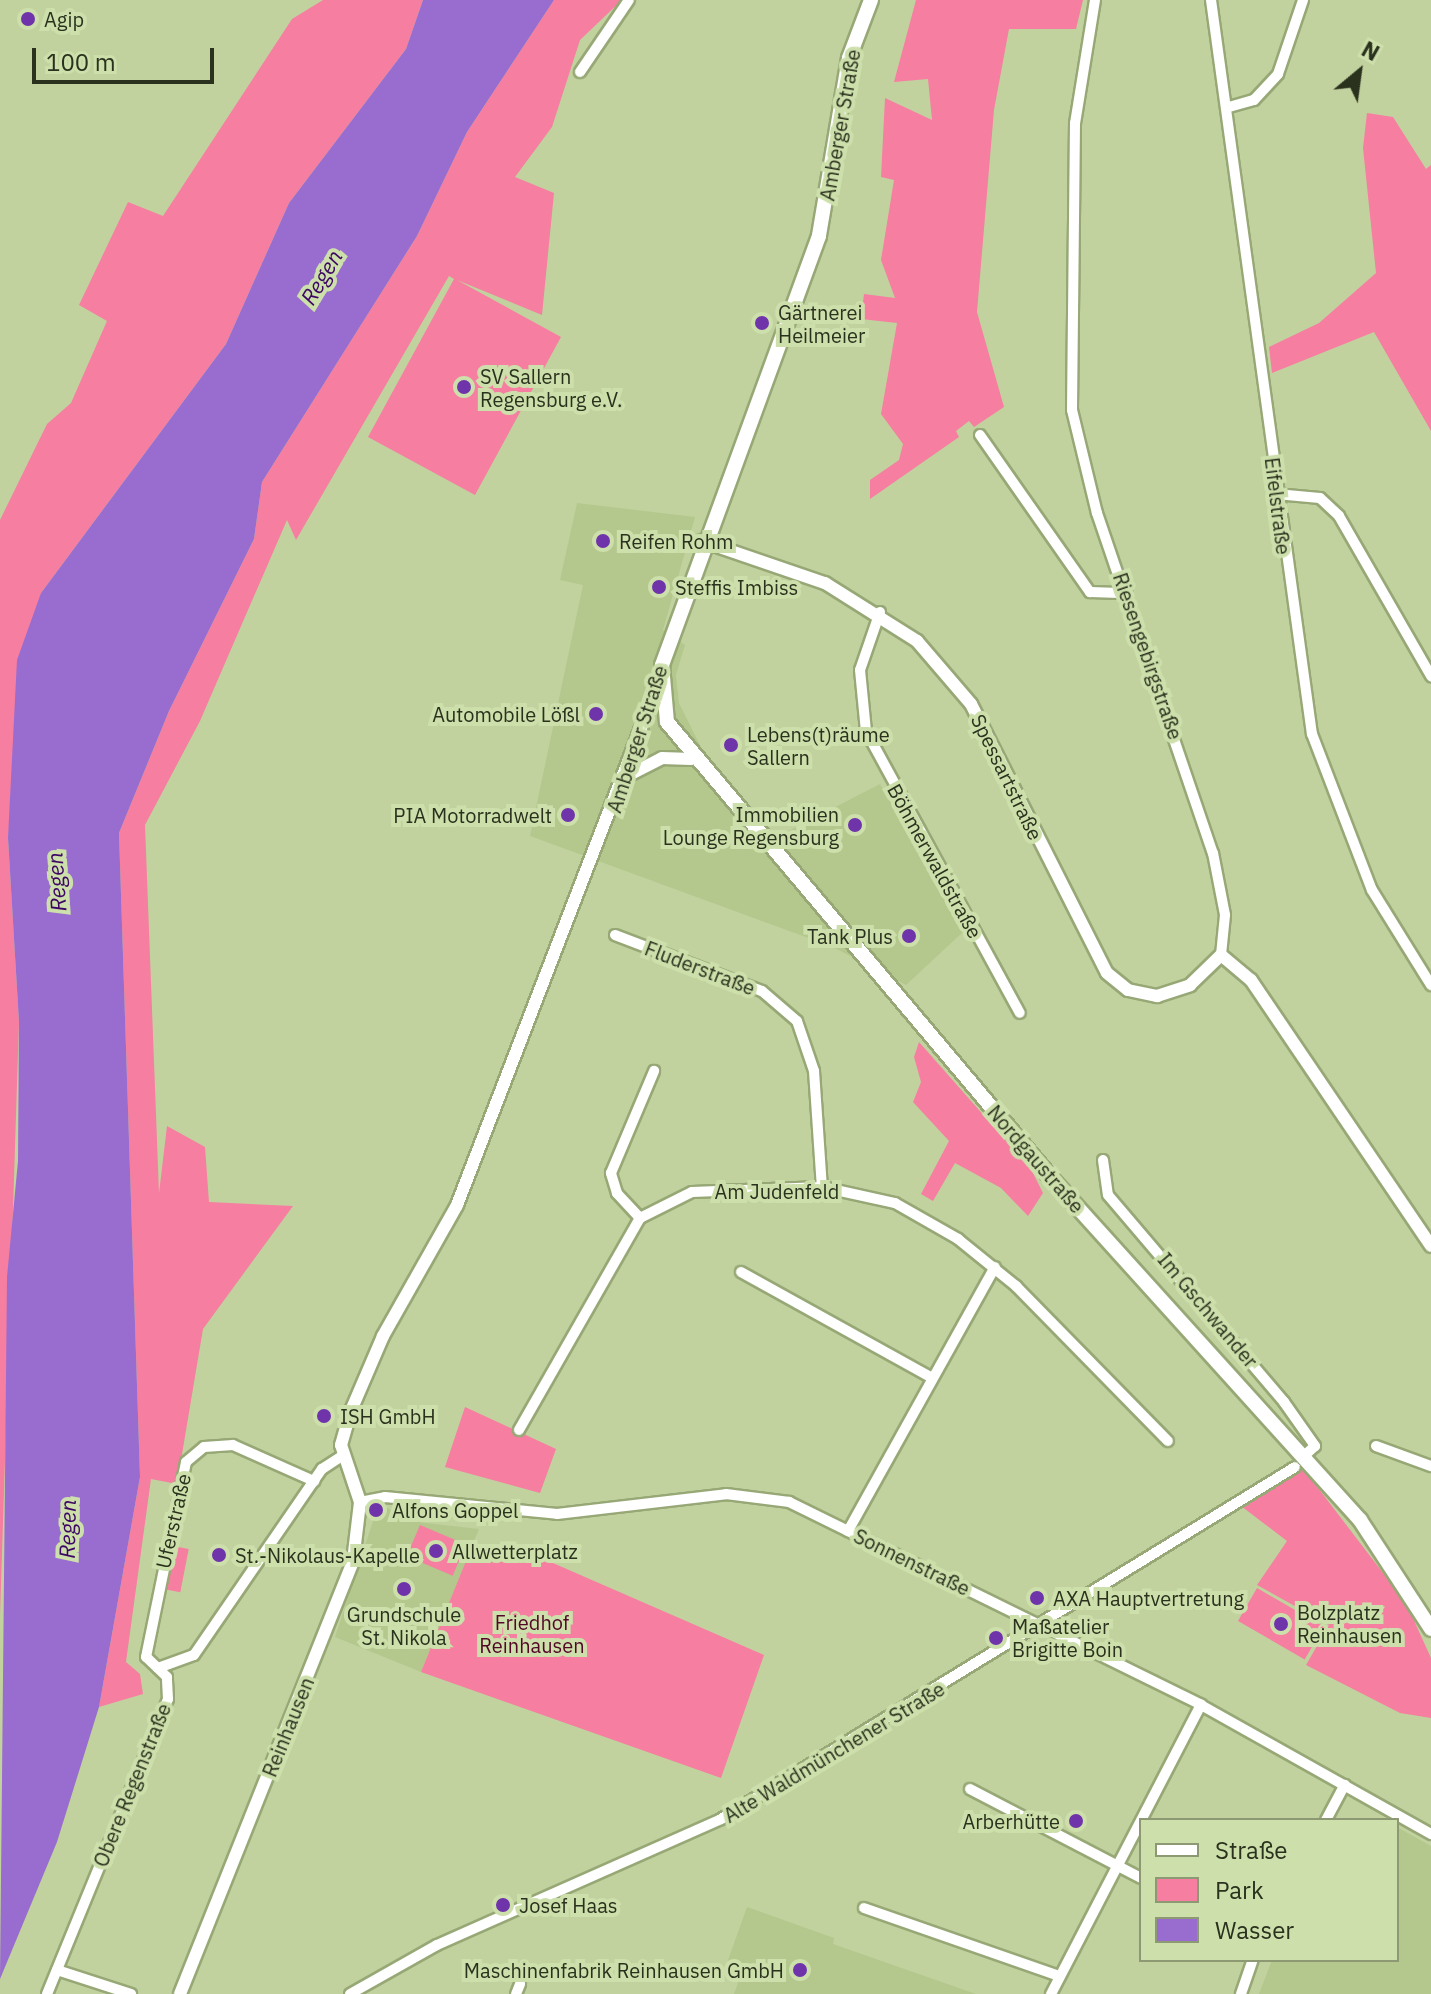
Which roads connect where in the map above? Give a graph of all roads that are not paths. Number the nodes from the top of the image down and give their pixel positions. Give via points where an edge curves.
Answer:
1 (629, 0) edge
2 (871, 0) edge
3 (1095, 0) edge
4 (1211, 0) edge
5 (1303, 0) edge
6 (580, 72) dead end
7 (1229, 107) junction
8 (980, 435) dead end
9 (1276, 494) junction
10 (702, 541) junction
11 (1127, 593) junction
12 (880, 612) junction
13 (1431, 676) edge
14 (660, 679) junction
15 (691, 759) junction
16 (627, 777) junction
17 (615, 935) dead end
18 (1221, 955) junction
19 (1431, 985) edge
20 (1020, 1013) dead end
21 (654, 1071) dead end
22 (1103, 1160) dead end
23 (822, 1187) junction
24 (640, 1218) junction
25 (1431, 1246) edge
26 (995, 1267) junction
27 (741, 1272) dead end
28 (929, 1376) junction
29 (519, 1430) dead end
30 (1168, 1441) dead end
31 (1376, 1446) dead end
32 (342, 1456) junction
33 (1300, 1462) junction
34 (1431, 1466) edge
35 (314, 1481) junction
36 (360, 1502) junction
37 (848, 1531) junction
38 (1038, 1624) junction
39 (1431, 1629) edge
40 (158, 1668) junction
41 (1201, 1705) junction
42 (1345, 1785) junction
43 (970, 1789) dead end
44 (1139, 1818) edge
45 (1139, 1818) edge
46 (1327, 1818) edge
47 (1417, 1825) junction
48 (1431, 1828) edge
49 (1431, 1834) edge
50 (1114, 1864) junction
51 (1139, 1877) edge
52 (864, 1908) dead end
53 (1252, 1962) edge
54 (57, 1970) junction
55 (1059, 1976) junction
56 (47, 1994) edge
57 (131, 1994) edge
58 (180, 1994) edge
59 (350, 1994) edge
60 (1051, 1994) edge
61 (1241, 1994) edge

1 - 6 street
2 - 10 main road, Amberger Straße via 846,70 819,236
3 - 11 street, Riesengebirgstraße via 1076,97 1072,410 1097,513
4 - 7 street, Eifelstraße
5 - 7 street via 1278,74 1254,100
7 - 9 street, Eifelstraße
8 - 11 street via 1090,592
9 - 13 street via 1320,498 1339,516
9 - 19 street, Eifelstraße via 1302,687 1328,786 1372,890
10 - 12 street, Spessartstraße via 815,578
10 - 14 main road, Amberger Straße
11 - 18 street, Riesengebirgstraße via 1213,853 1225,915
12 - 18 street, Spessartstraße via 936,660 971,704 1085,938 1114,981 1141,995 1174,993
12 - 20 street, Böhmerwaldstraße via 860,670 866,731
14 - 15 main road, Nordgaustraße via 667,722
14 - 16 street, Amberger Straße
15 - 16 street via 662,758
15 - 33 main road, Nordgaustraße
16 - 32 street, Amberger Straße via 457,1205 383,1336 343,1434
17 - 23 street, Fluderstraße via 762,991 797,1021 814,1071
18 - 25 street via 1269,1004
21 - 24 street via 611,1173 617,1193
22 - 33 street, Im Gschwander via 1108,1195 1293,1413 1315,1446
23 - 24 street, Am Judenfeld via 692,1192
23 - 26 street, Am Judenfeld via 895,1203
24 - 29 street
26 - 28 street
26 - 30 street, Am Judenfeld
27 - 28 street
28 - 37 street
31 - 34 street
32 - 35 street
32 - 36 street
33 - 38 street, Alte Waldmünchener Straße
33 - 39 main road, Nordgaustraße via 1384,1550
35 - 40 street via 194,1655
35 - 40 street, Uferstraße via 233,1445 193,1452 146,1657
36 - 37 street, Sonnenstraße via 385,1497 557,1514 742,1493 789,1502
36 - 58 street, Reinhausen via 345,1585
37 - 38 street, Sonnenstraße
38 - 41 street, Sonnenstraße
38 - 59 street, Alte Waldmünchener Straße via 721,1819 437,1945
40 - 54 street, Obere Regenstraße via 167,1677 168,1699
41 - 42 street, Sonnenstraße
41 - 44 street
42 - 46 street
42 - 47 street, Sonnenstraße
43 - 50 street
45 - 50 street
47 - 48 street, Sonnenstraße
47 - 49 street, Sonnenstraße
50 - 51 street
50 - 55 street
52 - 55 street
53 - 61 street
54 - 56 street, Obere Regenstraße
54 - 57 street
55 - 60 street

